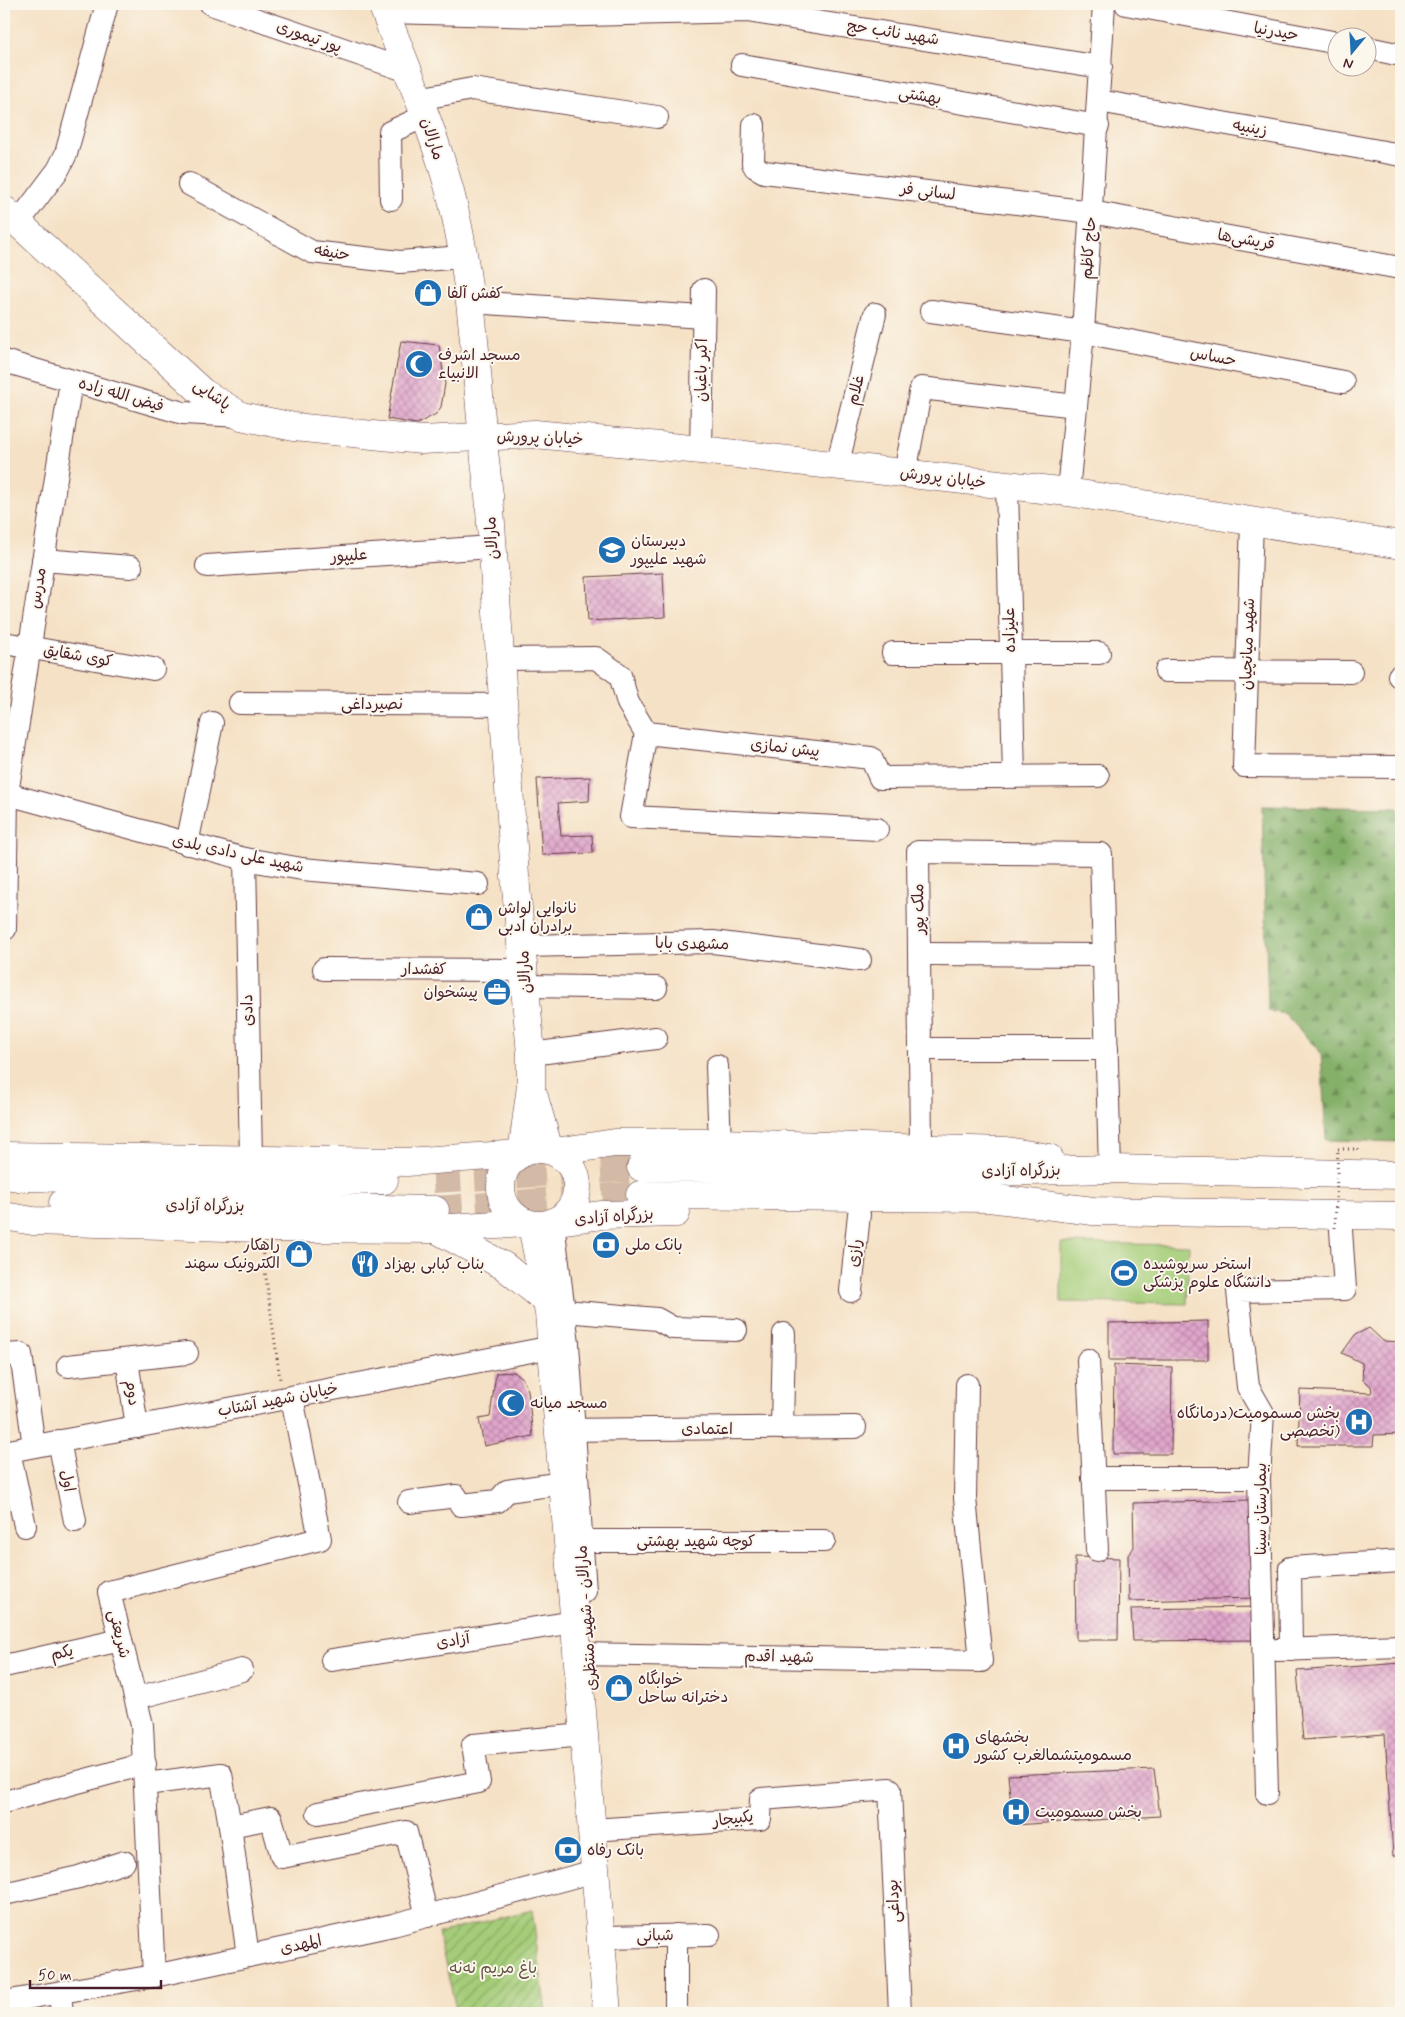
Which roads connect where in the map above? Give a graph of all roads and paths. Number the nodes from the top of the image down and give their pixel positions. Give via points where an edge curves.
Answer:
1 (107, 4) edge
2 (211, 4) edge
3 (1104, 4) edge
4 (1126, 4) edge
5 (747, 7) edge
6 (396, 8) edge
7 (609, 9) edge
8 (1328, 41) edge
9 (1378, 50) edge
10 (1401, 55) edge
11 (742, 65) dead end
12 (1101, 68) junction
13 (408, 71) junction
14 (1099, 101) junction
15 (422, 108) junction
16 (657, 117) dead end
17 (754, 125) dead end
18 (1098, 126) junction
19 (1401, 155) edge
20 (189, 184) dead end
21 (391, 199) dead end
22 (1092, 212) junction
23 (11, 217) edge
24 (462, 257) junction
25 (1400, 268) edge
26 (704, 290) dead end
27 (470, 302) junction
28 (931, 310) dead end
29 (875, 314) dead end
30 (703, 317) junction
31 (1083, 332) junction
32 (4, 361) edge
33 (72, 381) junction
34 (1343, 382) dead end
35 (1076, 406) junction
36 (242, 416) junction
37 (482, 436) junction
38 (701, 450) junction
39 (836, 466) junction
40 (904, 473) junction
41 (1007, 485) junction
42 (1068, 492) junction
43 (1252, 521) junction
44 (1401, 545) edge
45 (492, 547) junction
46 (43, 560) junction
47 (207, 566) dead end
48 (131, 567) dead end
49 (4, 643) edge
50 (29, 648) junction
51 (1011, 652) junction
52 (893, 653) dead end
53 (1099, 653) dead end
54 (502, 659) junction
55 (153, 669) dead end
56 (1248, 670) junction
57 (1166, 671) dead end
58 (1351, 672) dead end
59 (240, 703) dead end
60 (505, 705) junction
61 (212, 723) dead end
62 (646, 733) junction
63 (1401, 767) edge
64 (1014, 776) junction
65 (1098, 776) dead end
66 (5, 794) edge
67 (877, 829) dead end
68 (187, 844) junction
69 (245, 859) junction
70 (478, 884) dead end
71 (5, 929) dead end
72 (919, 954) junction
73 (1104, 954) junction
74 (860, 960) dead end
75 (524, 967) junction
76 (324, 969) dead end
77 (656, 988) dead end
78 (656, 1038) dead end
79 (920, 1049) junction
80 (1107, 1049) junction
81 (531, 1054) junction
82 (717, 1066) dead end
83 (531, 1086) junction
84 (720, 1143) junction
85 (594, 1147) junction
86 (921, 1148) junction
87 (1358, 1149) dead end
88 (552, 1151) junction
89 (521, 1153) junction
90 (4, 1156) edge
91 (471, 1157) junction
92 (251, 1160) junction
93 (641, 1167) tunnel mouth
94 (1110, 1169) junction
95 (4, 1175) edge
96 (1401, 1175) edge
97 (433, 1179) tunnel mouth
98 (640, 1195) tunnel mouth
99 (4, 1203) edge
100 (1093, 1211) junction
101 (858, 1214) junction
102 (602, 1215) junction
103 (4, 1216) edge
104 (1401, 1216) edge
105 (436, 1219) junction
106 (1337, 1222) junction
107 (541, 1223) junction
108 (475, 1225) junction
109 (259, 1228) junction
110 (851, 1291) dead end
111 (553, 1309) junction
112 (736, 1330) dead end
113 (784, 1334) dead end
114 (560, 1345) junction
115 (187, 1353) dead end
116 (4, 1356) edge
117 (127, 1360) junction
118 (1088, 1360) dead end
119 (68, 1366) dead end
120 (967, 1385) dead end
121 (287, 1398) junction
122 (137, 1427) junction
123 (855, 1427) dead end
124 (782, 1428) junction
125 (567, 1429) junction
126 (59, 1441) junction
127 (34, 1446) junction
128 (6, 1451) edge
129 (1094, 1478) junction
130 (1259, 1478) junction
131 (563, 1483) junction
132 (409, 1502) dead end
133 (75, 1521) dead end
134 (25, 1526) dead end
135 (575, 1540) junction
136 (824, 1541) dead end
137 (1097, 1550) dead end
138 (1401, 1561) edge
139 (574, 1622) junction
140 (121, 1640) junction
141 (1401, 1646) edge
142 (1291, 1650) junction
143 (1263, 1651) junction
144 (583, 1654) junction
145 (332, 1660) dead end
146 (4, 1666) edge
147 (242, 1670) dead end
148 (136, 1698) junction
149 (584, 1734) junction
150 (145, 1774) junction
151 (890, 1789) joint
152 (1267, 1793) dead end
153 (4, 1802) edge
154 (318, 1813) dead end
155 (230, 1826) junction
156 (597, 1830) junction
157 (124, 1862) dead end
158 (595, 1871) junction
159 (4, 1894) edge
160 (427, 1916) junction
161 (709, 1935) dead end
162 (676, 1936) junction
163 (608, 1937) junction
164 (248, 1956) junction
165 (154, 1976) junction
166 (4, 2002) edge
167 (61, 2003) edge
168 (607, 2013) edge
169 (621, 2013) edge
170 (676, 2013) edge
171 (900, 2013) edge

1 - 23 street via 66,154 58,170
2 - 13 street, پور تیموری
3 - 12 street, حاج کاظم
4 - 8 street, حیدرنیا
5 - 7 street, شهید نائب حج
5 - 12 street, شهید نائب حج
6 - 7 street, شهید نائب حج via 545,16
6 - 13 main road, مارالان
9 - 10 street
11 - 18 street, بهشتی
12 - 14 street, حاج کاظم
13 - 15 main road, مارالان
14 - 18 street, حاج کاظم
14 - 19 street, زینبیه
15 - 16 street via 472,89
15 - 21 street via 390,132
15 - 24 main road, مارالان via 450,192
17 - 22 street, لسانی فر via 752,163 764,172
18 - 22 street, حاج کاظم
20 - 24 street, حنیفه via 312,252 400,262
22 - 25 street, قریشی‌ها
22 - 31 street, حاج کاظم
23 - 36 main road, پاشایی via 202,392
24 - 27 main road, مارالان
26 - 30 street, اکبر باغبان
27 - 30 street
27 - 37 main road, مارالان
28 - 31 street, حساس
29 - 39 street, غلام
30 - 38 street, اکبر باغبان
31 - 34 street, حساس
31 - 35 street, حاج کاظم
32 - 33 street, فیض الله زاده
33 - 36 street, فیض الله زاده via 183,413
33 - 46 street, مدرس
35 - 40 street via 921,388
35 - 42 street, حاج کاظم
36 - 37 main road, پاشایی via 294,428 422,440
37 - 38 main road, خیابان پرورش via 535,434
37 - 45 main road, مارالان
38 - 39 main road, خیابان پرورش
39 - 40 main road, خیابان پرورش
40 - 41 main road, خیابان پرورش
41 - 42 main road, خیابان پرورش
41 - 51 street, علیزاده
42 - 43 main road, خیابان پرورش
43 - 44 main road, خیابان پرورش
43 - 56 street, شهید میانچیان
45 - 47 street, علیپور
45 - 54 main road, مارالان
46 - 48 street
46 - 50 street, مدرس
49 - 50 street, کوی شقایق
50 - 55 street, کوی شقایق
50 - 66 street, مدرس
51 - 52 street
51 - 53 street
51 - 64 street, علیزاده
54 - 60 main road, مارالان
54 - 62 street via 596,658 620,675 628,703
56 - 57 street
56 - 58 street
56 - 63 street, شهید میانچیان via 1244,766
59 - 60 street, نصیرداغی
60 - 75 main road, مارالان
61 - 68 street
62 - 64 street, پیش نمازی via 871,758 880,778
62 - 67 street via 631,817
64 - 65 street, پیش نمازی
66 - 68 street, شهید علی دادی بلدی
66 - 71 street, مدرس
68 - 69 street, شهید علی دادی بلدی
69 - 70 street, شهید علی دادی بلدی via 302,869
69 - 92 street, دادی
72 - 73 street
72 - 73 street, ملک پور via 918,852 1101,854
72 - 79 street, ملک پور
73 - 80 street
74 - 75 street, مشهدی بابا via 713,942
75 - 76 street, کفشدار
75 - 77 street
75 - 81 main road, مارالان
78 - 81 street
79 - 80 street
79 - 86 street, ملک پور
80 - 94 street
81 - 83 main road, مارالان
82 - 84 street
83 - 88 main road, مارالان
83 - 89 main road, مارالان
84 - 85 main road via 615,1143
84 - 86 main road
85 - 88 main road
85 - 102 main road via 586,1161 583,1182 588,1200
86 - 94 main road via 1006,1151
87 - 106 path, bridge via 1338,1149
88 - 89 main road via 536,1149
88 - 107 main road via 571,1166 577,1187 572,1208
89 - 91 main road
89 - 107 main road via 505,1169 501,1190 508,1210
90 - 92 main road
91 - 92 main road via 407,1162
91 - 108 main road via 486,1173 489,1186 487,1208
93 - 94 main road, بزرگراه آزادی via 991,1172
94 - 96 main road, بزرگراه آزادی
95 - 97 main road, بزرگراه آزادی via 18,1178 291,1182
98 - 100 main road, بزرگراه آزادی via 989,1198
99 - 105 main road, بزرگراه آزادی
100 - 101 main road, بزرگراه آزادی via 996,1217
100 - 106 main road, بزرگراه آزادی
101 - 102 main road, بزرگراه آزادی
101 - 110 street, رازی
102 - 107 main road, بزرگراه آزادی
103 - 109 main road via 33,1221
104 - 106 main road, بزرگراه آزادی
105 - 108 main road, بزرگراه آزادی
105 - 109 main road
105 - 111 main road via 504,1266
106 - 130 street, بیمارستان سینا via 1344,1290 1238,1290 1248,1387 1263,1413
107 - 108 main road, بزرگراه آزادی
107 - 111 main road, مارالان - شهید منتظری
109 - 121 path
111 - 112 street via 657,1319 673,1328
111 - 114 main road, مارالان - شهید منتظری
113 - 124 street
114 - 121 street, خیابان شهید آشتاب
114 - 125 main road, مارالان - شهید منتظری
115 - 117 street
116 - 127 street via 21,1354
117 - 119 street
117 - 122 street, دوم
118 - 129 street
120 - 144 street, شهید اقدم via 966,1498 980,1661
121 - 122 street, خیابان شهید آشتاب
121 - 140 street, شریعتی via 320,1539 109,1592
122 - 126 street, خیابان شهید آشتاب
123 - 124 street, اعتمادی
124 - 125 street, اعتمادی
125 - 131 main road, مارالان - شهید منتظری
125 - 135 street, مارالان - شهید منتظری
126 - 127 street, خیابان شهید آشتاب
126 - 133 street, اول
127 - 128 street, خیابان شهید آشتاب
128 - 134 street
129 - 130 street
129 - 137 street
130 - 143 street, بیمارستان سینا
131 - 132 street via 507,1491 498,1501 461,1505 456,1496
131 - 135 main road, مارالان - شهید منتظری
135 - 136 street, کوچه شهید بهشتی
135 - 139 main road, مارالان - شهید منتظری
135 - 144 street, مارالان - شهید منتظری
138 - 142 street via 1290,1568
139 - 144 main road, مارالان - شهید منتظری
139 - 145 street, آزادی
140 - 146 street, یکم
140 - 148 street, شریعتی
141 - 142 street
142 - 143 street
143 - 152 street, بیمارستان سینا
144 - 149 main road, مارالان - شهید منتظری
144 - 156 street, مارالان - شهید منتظری
147 - 148 street
148 - 150 street, شریعتی via 142,1725
149 - 154 street via 473,1745 479,1782
149 - 156 main road, مارالان - شهید منتظری
150 - 153 street
150 - 155 street via 221,1774
150 - 165 street, شریعتی
151 - 156 street, یکبیجار via 761,1799 760,1819
151 - 171 street, بوداغی
155 - 160 street via 271,1818 282,1857 406,1832
155 - 164 street
156 - 158 main road, مارالان - شهید منتظری
156 - 163 street, مارالان - شهید منتظری
157 - 159 street via 79,1877
158 - 160 street, المهدی
158 - 163 main road, مارالان - شهید منتظری
160 - 164 street, المهدی
161 - 162 street, شبانی
162 - 163 street, شبانی
162 - 170 street
163 - 168 main road, مارالان - شهید منتظری
163 - 169 street, مارالان - شهید منتظری
164 - 165 street, المهدی
165 - 167 street, المهدی
166 - 167 street, المهدی

